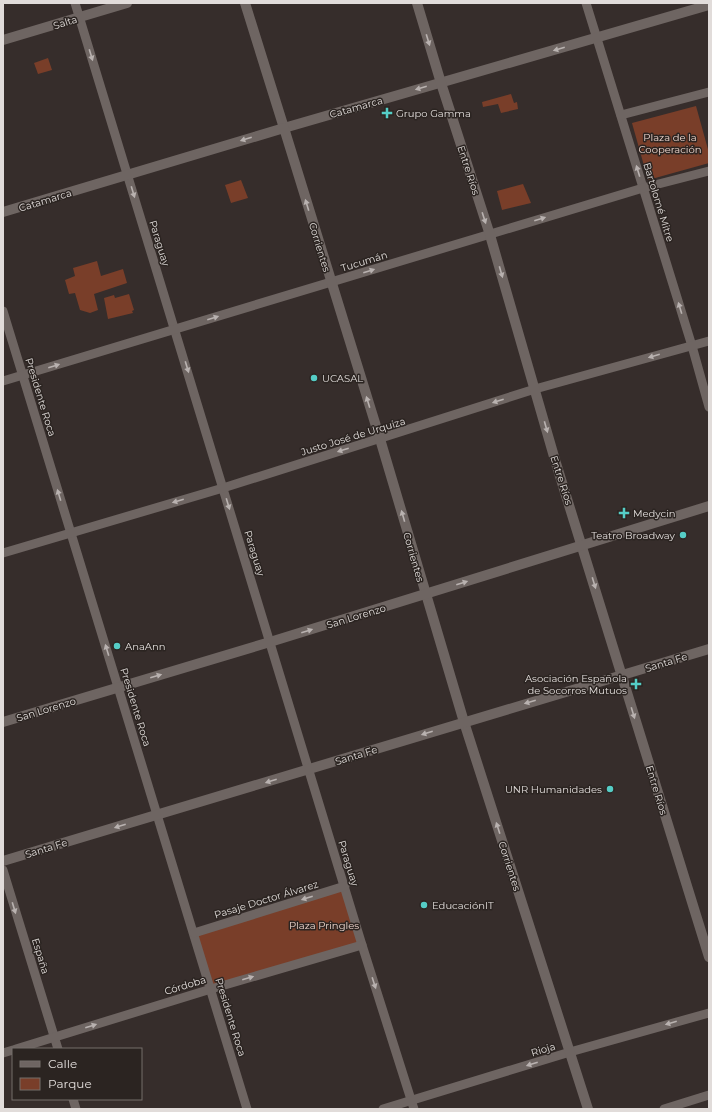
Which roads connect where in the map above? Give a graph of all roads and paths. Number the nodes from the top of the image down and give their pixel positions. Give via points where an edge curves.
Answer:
1 (75, 3) edge
2 (127, 3) edge
3 (245, 3) edge
4 (417, 3) edge
5 (586, 3) edge
6 (709, 5) edge
7 (79, 17) junction
8 (597, 38) junction
9 (3, 40) edge
10 (441, 83) junction
11 (709, 92) edge
12 (620, 115) junction
13 (284, 128) junction
14 (709, 171) edge
15 (128, 175) junction
16 (643, 188) junction
17 (3, 212) edge
18 (490, 234) junction
19 (331, 282) junction
20 (3, 311) edge
21 (175, 329) junction
22 (709, 341) edge
23 (692, 346) junction
24 (23, 375) junction
25 (3, 381) edge
26 (535, 389) junction
27 (709, 407) edge
28 (380, 439) junction
29 (223, 488) junction
30 (709, 506) edge
31 (71, 532) junction
32 (582, 545) junction
33 (3, 553) edge
34 (425, 594) junction
35 (270, 642) junction
36 (709, 649) edge
37 (621, 675) junction
38 (118, 687) junction
39 (3, 722) edge
40 (464, 722) junction
41 (309, 769) junction
42 (157, 815) junction
43 (3, 861) edge
44 (3, 870) edge
45 (344, 886) junction
46 (194, 933) junction
47 (362, 945) junction
48 (709, 957) edge
49 (211, 989) junction
50 (709, 1013) edge
51 (54, 1037) junction
52 (19, 1048) edge
53 (58, 1048) edge
54 (570, 1052) junction
55 (709, 1095) edge
56 (413, 1105) edge
57 (247, 1109) edge
58 (384, 1109) edge
59 (588, 1109) edge
60 (664, 1109) edge

1 - 7 street, Paraguay
2 - 7 main road, Salta
3 - 13 main road, Corrientes
4 -> 10 main road, Entre Ríos
5 - 8 street, Bartolomé Mitre
6 - 8 main road, Catamarca
7 - 9 main road, Salta
7 -> 15 street, Paraguay
8 -> 10 main road, Catamarca
8 - 12 street, Bartolomé Mitre
10 -> 13 main road, Catamarca
10 -> 18 main road, Entre Ríos
11 - 12 street
16 -> 12 street, Bartolomé Mitre
13 -> 15 main road, Catamarca
19 -> 13 main road, Corrientes
14 - 16 street, Tucumán
15 - 17 main road, Catamarca
15 -> 21 street, Paraguay
18 -> 16 street, Tucumán
23 -> 16 street, Bartolomé Mitre
19 -> 18 street, Tucumán
18 -> 26 main road, Entre Ríos
21 -> 19 street, Tucumán
28 -> 19 main road, Corrientes
20 - 24 street, Presidente Roca
24 -> 21 street, Tucumán
21 -> 29 street, Paraguay
22 - 23 street, Justo José de Urquiza
23 -> 26 street, Justo José de Urquiza
23 - 27 street, Bartolomé Mitre
24 - 25 street, Tucumán
31 -> 24 street, Presidente Roca
26 -> 28 street, Justo José de Urquiza
26 -> 32 main road, Entre Ríos
28 -> 29 street, Justo José de Urquiza
34 -> 28 main road, Corrientes
29 -> 31 street, Justo José de Urquiza
29 -> 35 street, Paraguay
30 - 32 main road, San Lorenzo
31 - 33 street, Justo José de Urquiza
38 -> 31 street, Presidente Roca
34 -> 32 main road, San Lorenzo
32 -> 37 main road, Entre Ríos
35 -> 34 main road, San Lorenzo
34 - 40 main road, Corrientes
38 -> 35 main road, San Lorenzo
35 - 41 street, Paraguay
36 - 37 main road, Santa Fe
37 -> 40 main road, Santa Fe
37 -> 48 main road, Entre Ríos
38 - 39 main road, San Lorenzo
38 - 42 street, Presidente Roca
40 -> 41 main road, Santa Fe
54 -> 40 main road, Corrientes
41 -> 42 main road, Santa Fe
41 - 45 street, Paraguay
42 -> 43 main road, Santa Fe
42 - 46 street, Presidente Roca
44 -> 51 street, España
45 -> 46 street, Pasaje Doctor Álvarez
45 - 47 street, Paraguay
46 - 49 street, Presidente Roca
49 -> 47 street, Córdoba
47 -> 56 street, Paraguay
51 -> 49 street, Córdoba
49 - 57 street, Presidente Roca
50 -> 54 street, Rioja
51 - 52 street, Córdoba
51 - 53 street, España
54 -> 56 street, Rioja
54 - 59 main road, Corrientes
55 - 60 street
56 - 58 street, Rioja

